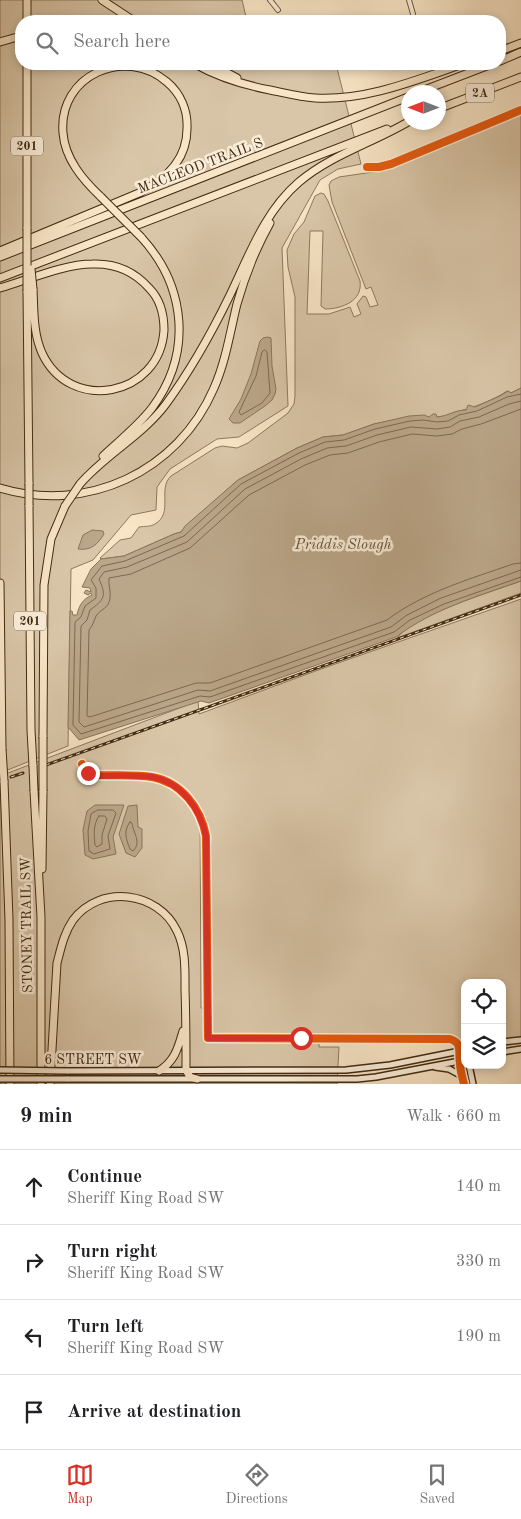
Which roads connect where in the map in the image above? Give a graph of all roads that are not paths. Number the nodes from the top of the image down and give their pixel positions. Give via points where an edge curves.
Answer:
1 (27, 0) edge
2 (102, 0) edge
3 (270, 0) edge
4 (408, 0) edge
5 (278, 10) dead end
6 (27, 15) edge
7 (125, 15) edge
8 (413, 15) edge
9 (15, 38) edge
10 (0, 42) edge
11 (521, 43) edge
12 (506, 49) edge
13 (521, 52) edge
14 (506, 58) edge
15 (27, 70) edge
16 (102, 70) edge
17 (145, 70) edge
18 (206, 70) edge
19 (221, 70) edge
20 (445, 70) edge
21 (476, 70) edge
22 (521, 77) edge
23 (437, 85) edge
24 (265, 89) junction
25 (401, 99) edge
26 (446, 106) edge
27 (521, 110) edge
28 (401, 125) edge
29 (401, 126) edge
30 (367, 167) dead end
31 (293, 188) junction
32 (109, 205) edge
33 (109, 205) edge
34 (109, 205) edge
35 (109, 205) edge
36 (0, 251) edge
37 (0, 257) edge
38 (0, 278) edge
39 (0, 288) edge
40 (30, 290) junction
41 (82, 482) junction
42 (0, 488) edge
43 (0, 583) edge
44 (0, 709) edge
45 (2, 725) junction
46 (82, 764) dead end
47 (41, 917) junction
48 (186, 1014) junction
49 (301, 1038) junction
50 (521, 1040) edge
51 (506, 1042) edge
52 (301, 1045) dead end
53 (461, 1048) edge
54 (521, 1049) edge
55 (461, 1050) edge
56 (506, 1051) edge
57 (461, 1061) edge
58 (427, 1067) junction
59 (462, 1069) edge
60 (470, 1069) edge
61 (0, 1070) edge
62 (186, 1070) junction
63 (159, 1071) junction
64 (462, 1076) junction
65 (0, 1079) edge
66 (197, 1079) junction
67 (10, 1084) edge
68 (41, 1084) edge
69 (50, 1084) edge
70 (464, 1084) edge
71 (472, 1084) edge

1 - 6 highway
2 - 7 highway
3 - 5 street
4 - 8 street
9 - 10 highway
11 - 12 highway
13 - 14 highway
15 - 40 highway, 201, bridge
16 - 33 highway, bridge via 76,88 68,104 63,133 67,151 84,180
17 - 34 highway, bridge via 153,72 177,93 186,110 187,139 174,167 160,181
18 - 24 highway
19 - 24 highway
20 - 24 highway via 349,97 314,98
21 - 23 highway
22 - 26 highway, 2A
25 - 37 highway, MACLEOD TRAIL S
27 - 30 street via 391,164
28 - 38 highway
29 - 31 highway via 326,163
31 - 41 highway via 263,227 210,333 166,403 148,424
31 - 42 highway via 268,227 246,277 215,387 196,421 176,445 141,473 96,491 47,496
32 - 41 highway, bridge via 162,263 173,290 180,321 179,338 176,359 162,394 141,421 100,459
35 - 36 highway, bridge
39 - 40 highway via 74,266 106,264 121,267 152,290 163,314 161,347 156,358 136,380 115,389 93,391 71,384 61,378 42,352
40 - 47 highway, STONEY TRAIL SW / 201, bridge via 31,738
41 - 47 highway, bridge via 65,506 51,540 44,585
43 - 45 highway, 201
44 - 45 highway
45 - 67 highway, STONEY TRAIL SW / 201, bridge via 9,920
46 - 49 street via 94,776 161,779 188,797 200,814 206,836 208,1038
47 - 68 highway, STONEY TRAIL SW / 201
48 - 62 highway
48 - 63 highway via 174,1059
48 - 69 highway via 183,944 166,914 132,896 115,896 93,904 83,910 67,930 57,962
49 - 52 street
49 - 53 street via 450,1038
50 - 51 main road
54 - 56 main road
55 - 62 main road, 6 STREET SW via 368,1069
57 - 58 main road, 6 STREET SW
58 - 64 main road via 449,1068
58 - 66 main road, 6 STREET SW via 357,1079
59 - 64 main road
60 - 71 main road
61 - 63 main road, 6 STREET SW, bridge
62 - 63 main road, 6 STREET SW
62 - 66 highway via 190,1077
64 - 70 main road
65 - 66 main road, 6 STREET SW, bridge

